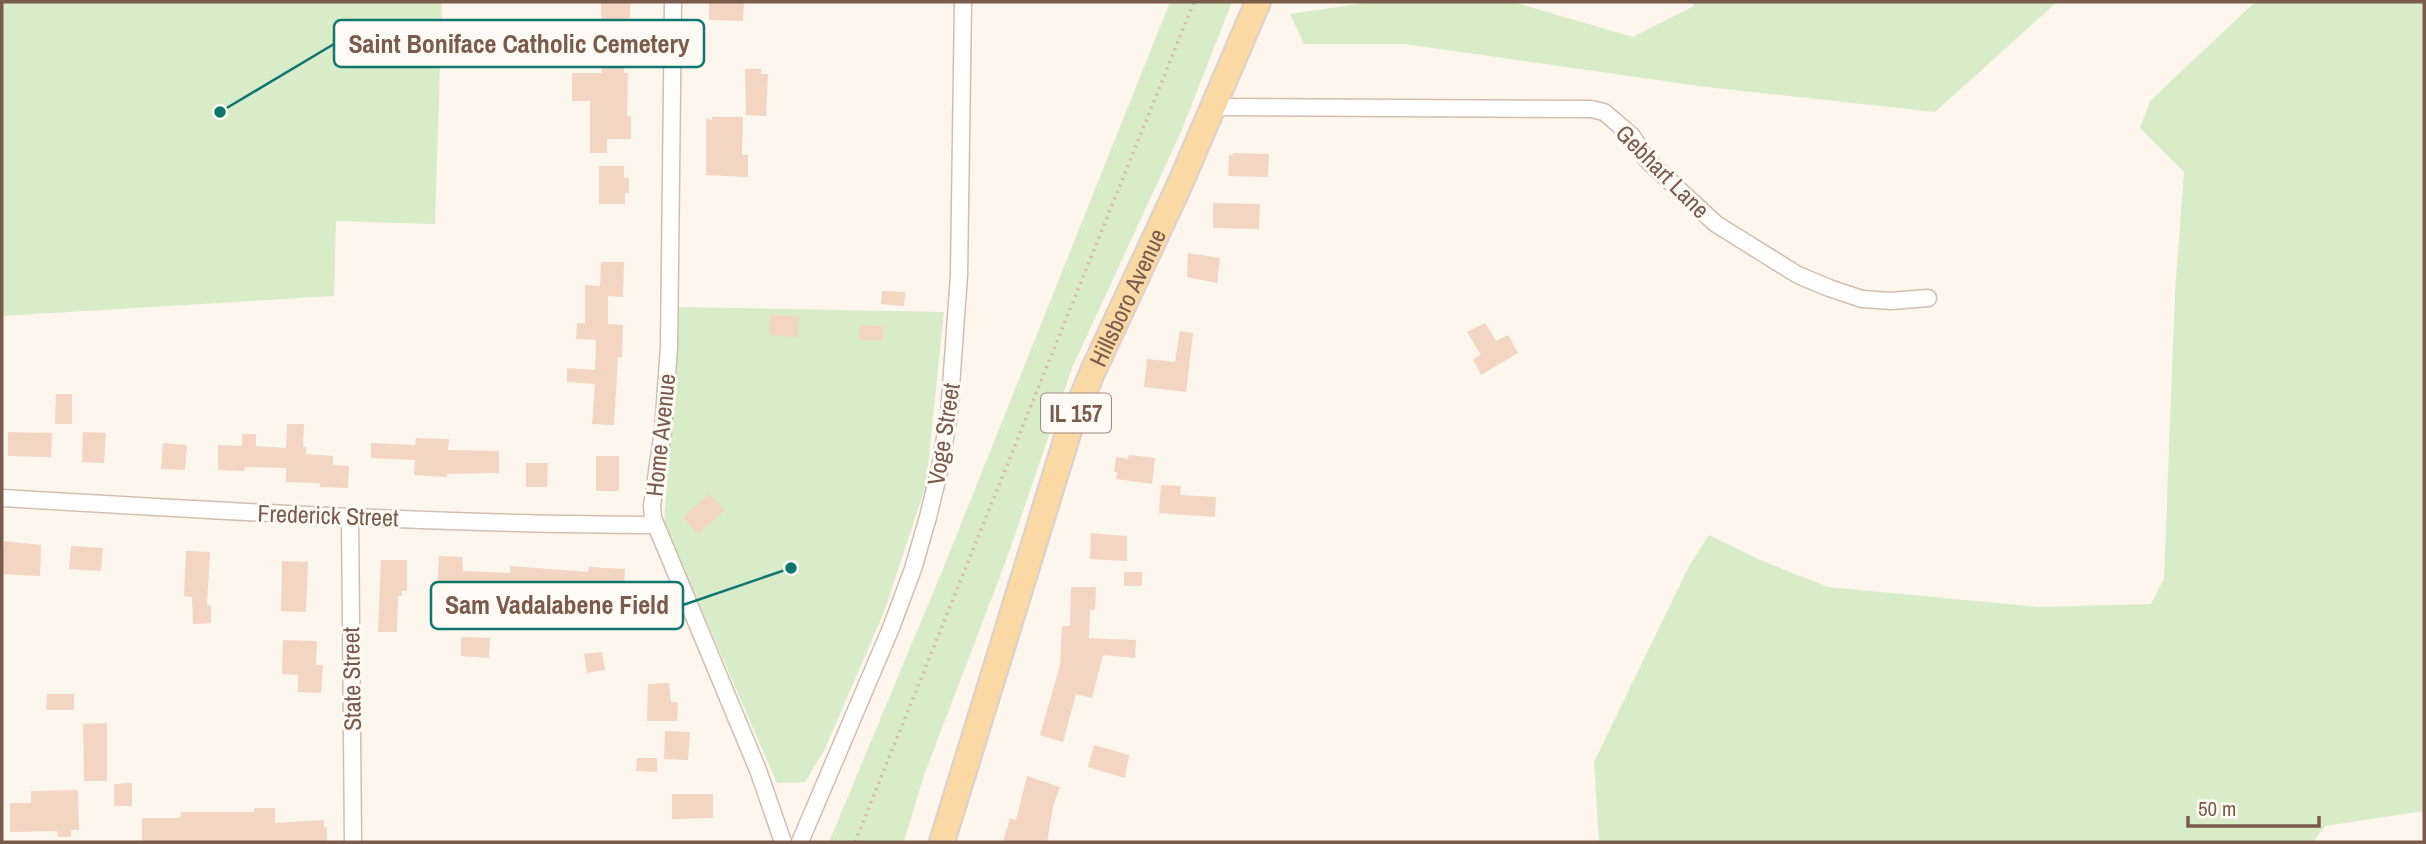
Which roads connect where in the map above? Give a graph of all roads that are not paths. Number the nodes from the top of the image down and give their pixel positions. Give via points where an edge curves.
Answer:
1 (673, 2) edge
2 (963, 2) edge
3 (1258, 2) edge
4 (1214, 107) junction
5 (1928, 299) dead end
6 (2, 498) edge
7 (350, 516) junction
8 (654, 525) junction
9 (353, 842) edge
10 (783, 842) edge
11 (800, 842) edge
12 (942, 842) edge

1 - 8 street, Home Avenue via 669,347 652,506
2 - 11 street, Voge Street via 957,301 940,468 929,517 891,628
3 - 4 main road, Hillsboro Avenue / IL 157
4 - 5 street, Gebhart Lane via 1604,112 1632,136 1647,160 1716,224 1798,275 1861,299
4 - 12 main road, Hillsboro Avenue / IL 157 via 1071,424
6 - 7 street, Frederick Street
7 - 8 street, Frederick Street
7 - 9 street, State Street
8 - 10 street, Home Avenue via 758,770

